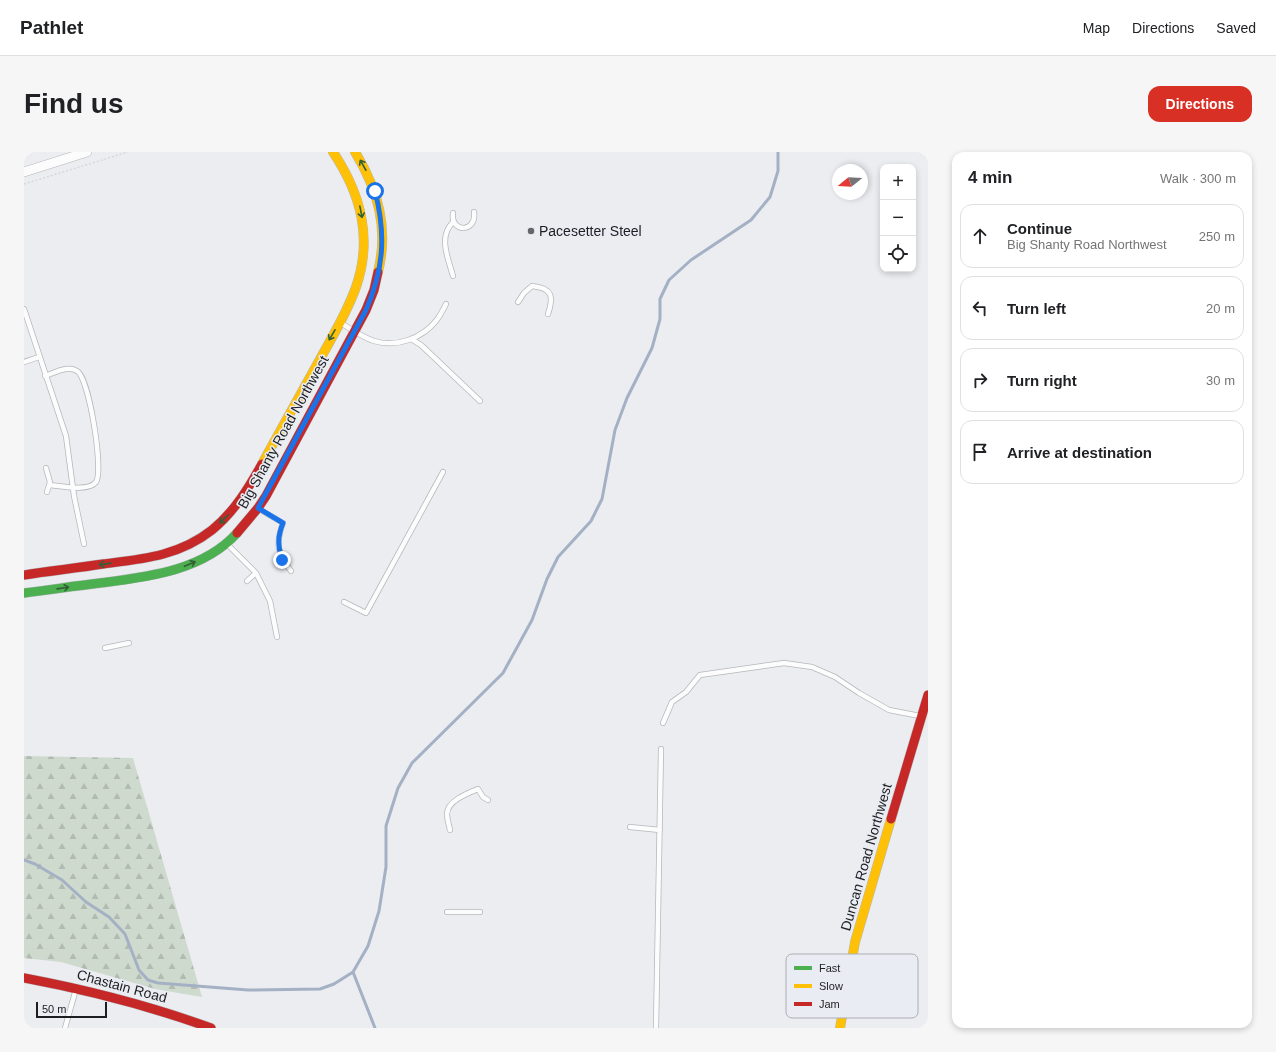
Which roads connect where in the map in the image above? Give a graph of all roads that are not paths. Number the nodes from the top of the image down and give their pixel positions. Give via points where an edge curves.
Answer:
1 (87, 152) edge
2 (333, 152) edge
3 (355, 152) edge
4 (24, 172) edge
5 (474, 212) dead end
6 (453, 213) dead end
7 (453, 222) junction
8 (453, 276) dead end
9 (518, 302) dead end
10 (446, 304) dead end
11 (24, 309) edge
12 (548, 314) dead end
13 (340, 322) junction
14 (354, 332) junction
15 (411, 339) junction
16 (39, 357) junction
17 (24, 362) edge
18 (45, 376) junction
19 (480, 401) dead end
20 (46, 468) dead end
21 (443, 472) dead end
22 (49, 485) junction
23 (73, 488) junction
24 (47, 492) dead end
25 (258, 508) junction
26 (226, 543) junction
27 (84, 544) dead end
28 (291, 571) dead end
29 (256, 573) junction
30 (24, 575) edge
31 (247, 581) dead end
32 (24, 593) edge
33 (344, 602) dead end
34 (278, 637) dead end
35 (129, 643) dead end
36 (105, 648) dead end
37 (928, 695) edge
38 (922, 721) junction
39 (663, 723) dead end
40 (662, 749) dead end
41 (488, 800) dead end
42 (630, 827) dead end
43 (450, 830) dead end
44 (660, 830) junction
45 (447, 912) dead end
46 (480, 912) dead end
47 (853, 954) edge
48 (24, 978) edge
49 (76, 988) junction
50 (842, 1018) edge
51 (65, 1028) edge
52 (211, 1028) edge
53 (656, 1028) edge
54 (840, 1028) edge

1 - 4 street
2 -> 13 street, Big Shanty Road Northwest via 356,192 364,227 359,279
14 -> 3 street, Big Shanty Road Northwest via 373,294 381,264 382,244 380,210 375,191
5 - 7 lane via 473,222 466,228 456,226
6 - 7 lane
7 - 8 lane via 444,241
9 - 12 lane via 532,286 543,287 550,294 552,302
10 - 15 lane via 431,326
11 - 16 lane
13 - 14 lane
13 -> 30 street, Big Shanty Road Northwest via 252,484 218,525 189,545 156,557
14 - 15 lane via 381,342 396,343
14 - 25 street, Big Shanty Road Northwest
15 - 19 lane via 421,345
16 - 17 lane
16 - 18 lane
18 - 23 lane via 66,436
18 - 23 lane via 72,369 79,371 84,380 95,426 98,474 92,486
20 - 22 lane
21 - 33 lane via 366,613
22 - 23 lane
22 - 24 lane
23 - 27 lane
25 - 26 street, Big Shanty Road Northwest
25 - 28 lane via 283,523 278,535 278,546 282,560
26 - 29 lane
32 -> 26 street, Big Shanty Road Northwest via 173,571 205,558
29 - 31 lane
29 - 34 lane via 270,601
35 - 36 lane
37 - 38 street, Duncan Road Northwest
38 - 39 lane via 889,710 835,677 812,667 784,663 700,675 686,692 672,702
38 - 47 street, Duncan Road Northwest
40 - 44 lane
41 - 43 lane via 478,789 458,799 447,813
42 - 44 lane
44 - 53 lane
45 - 46 lane
48 - 49 street, Chastain Road
49 - 51 lane
49 - 52 street, Chastain Road via 148,1006
50 - 54 street, Duncan Road Northwest

